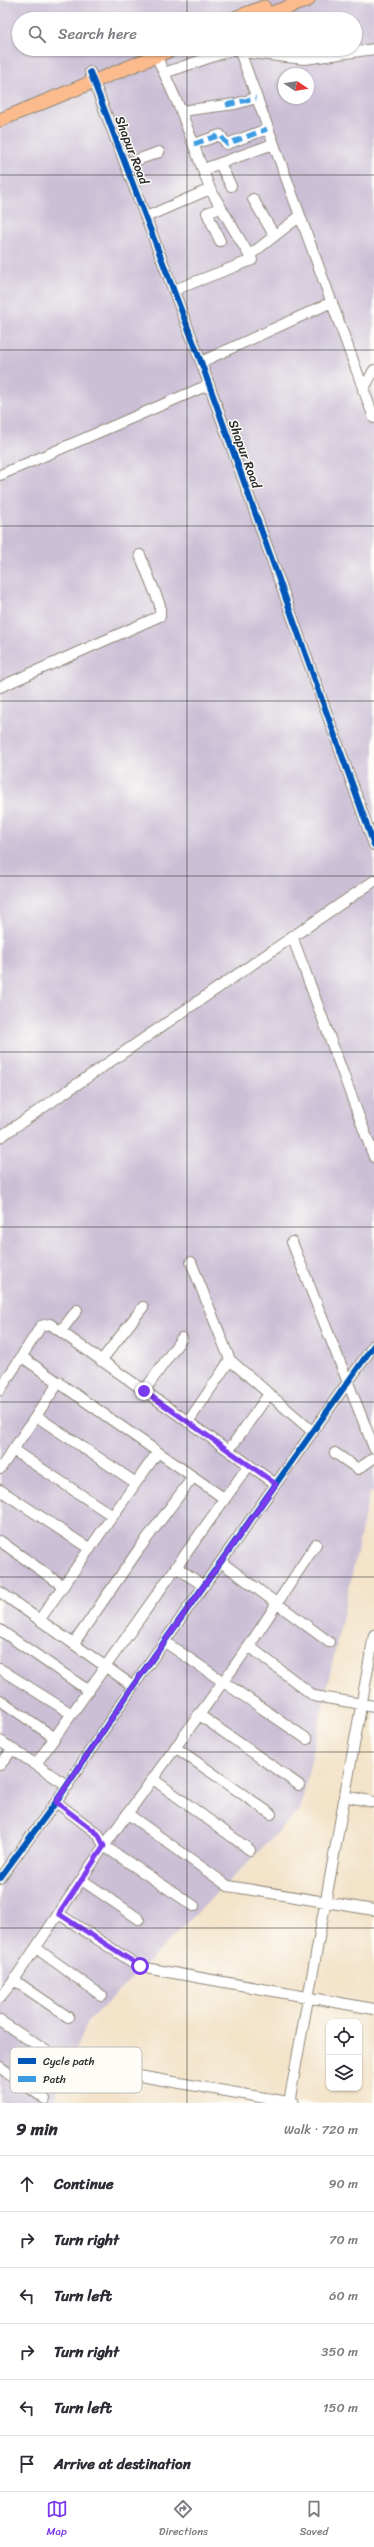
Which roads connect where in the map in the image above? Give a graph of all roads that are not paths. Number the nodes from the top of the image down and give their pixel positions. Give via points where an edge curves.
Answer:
1 (284, 0) edge
2 (308, 0) edge
3 (251, 12) edge
4 (275, 12) edge
5 (374, 49) edge
6 (362, 51) edge
7 (144, 56) edge
8 (156, 56) edge
9 (219, 56) edge
10 (240, 56) edge
11 (283, 56) edge
12 (326, 56) edge
13 (164, 73) junction
14 (92, 76) junction
15 (256, 98) junction
16 (0, 111) edge
17 (181, 111) junction
18 (0, 120) edge
19 (267, 129) junction
20 (194, 144) junction
21 (273, 144) junction
22 (159, 152) dead end
23 (126, 164) junction
24 (220, 164) junction
25 (204, 169) junction
26 (231, 186) dead end
27 (210, 189) junction
28 (253, 199) dead end
29 (220, 208) junction
30 (300, 216) junction
31 (146, 217) junction
32 (274, 235) junction
33 (220, 241) dead end
34 (250, 254) junction
35 (174, 290) junction
36 (332, 302) junction
37 (200, 362) junction
38 (374, 370) edge
39 (208, 385) junction
40 (362, 390) junction
41 (374, 418) edge
42 (0, 475) edge
43 (140, 555) dead end
44 (0, 687) edge
45 (374, 845) edge
46 (374, 881) edge
47 (292, 936) junction
48 (0, 1136) edge
49 (374, 1157) edge
50 (292, 1242) dead end
51 (191, 1262) dead end
52 (143, 1307) dead end
53 (77, 1310) dead end
54 (61, 1331) junction
55 (182, 1338) dead end
56 (374, 1346) edge
57 (22, 1357) junction
58 (230, 1360) junction
59 (101, 1361) junction
60 (59, 1382) junction
61 (348, 1382) junction
62 (0, 1390) edge
63 (144, 1391) junction
64 (269, 1394) junction
65 (36, 1416) junction
66 (188, 1422) junction
67 (313, 1432) junction
68 (374, 1448) edge
69 (13, 1450) junction
70 (229, 1450) junction
71 (157, 1453) junction
72 (335, 1453) dead end
73 (374, 1458) edge
74 (249, 1465) junction
75 (0, 1469) edge
76 (193, 1477) junction
77 (136, 1484) junction
78 (276, 1484) junction
79 (0, 1490) edge
80 (225, 1499) junction
81 (113, 1516) junction
82 (0, 1541) edge
83 (316, 1544) dead end
84 (90, 1549) junction
85 (221, 1562) junction
86 (176, 1567) junction
87 (63, 1586) junction
88 (204, 1586) junction
89 (0, 1592) edge
90 (277, 1604) junction
91 (40, 1619) junction
92 (0, 1630) edge
93 (374, 1635) edge
94 (165, 1642) junction
95 (329, 1642) dead end
96 (74, 1643) junction
97 (249, 1646) junction
98 (106, 1666) junction
99 (1, 1672) edge
100 (224, 1680) junction
101 (133, 1686) junction
102 (89, 1691) junction
103 (0, 1700) edge
104 (360, 1704) junction
105 (374, 1706) edge
106 (72, 1714) junction
107 (198, 1714) junction
108 (55, 1738) junction
109 (307, 1739) dead end
110 (0, 1741) edge
111 (175, 1747) junction
112 (12, 1750) junction
113 (36, 1764) junction
114 (0, 1765) edge
115 (154, 1779) junction
116 (299, 1785) dead end
117 (68, 1786) junction
118 (344, 1796) junction
119 (56, 1802) junction
120 (374, 1802) edge
121 (128, 1814) junction
122 (271, 1814) dead end
123 (104, 1846) junction
124 (250, 1850) dead end
125 (0, 1878) edge
126 (82, 1880) junction
127 (325, 1902) junction
128 (194, 1906) dead end
129 (374, 1910) edge
130 (59, 1914) junction
131 (139, 1919) dead end
132 (36, 1948) junction
133 (14, 1980) junction
134 (102, 1996) dead end
135 (308, 1996) junction
136 (0, 1997) edge
137 (374, 2009) edge
138 (68, 2017) dead end
139 (0, 2021) edge
140 (40, 2047) edge
141 (0, 2067) edge
142 (10, 2074) edge
143 (142, 2077) edge
144 (37, 2093) edge
145 (45, 2099) dead end
146 (291, 2103) edge

1 - 3 main road
2 - 4 main road
5 - 6 street
7 - 14 main road
8 - 13 street
9 - 13 street
10 - 15 street
11 - 12 street via 305,59
13 - 17 street
14 - 16 main road
14 - 18 main road
14 - 23 street, Shapur Road
15 - 17 street via 235,104
15 - 19 street
17 - 20 street
19 - 20 street via 227,144 220,135
19 - 21 street
20 - 25 street
21 - 24 street
21 - 30 street
22 - 23 street
23 - 31 street, Shapur Road
24 - 25 street
24 - 26 street
25 - 27 street
27 - 29 street
27 - 31 street
28 - 32 street
29 - 33 street via 207,213
29 - 34 street
30 - 32 street
30 - 36 street
31 - 35 street, Shapur Road
32 - 34 street
34 - 35 street via 252,260
35 - 37 street, Shapur Road
36 - 37 street
36 - 40 street
37 - 39 street, Shapur Road
38 - 40 street
39 - 42 street
39 - 45 street, Shapur Road
40 - 41 street
43 - 44 street via 160,605 160,616
46 - 47 street
47 - 48 street
47 - 49 street
50 - 61 street
51 - 58 street
52 - 59 street
53 - 54 street
54 - 57 street via 50,1324 41,1326
54 - 59 street
55 - 63 street
56 - 61 street
57 - 60 street
57 - 62 street
58 - 64 street
58 - 66 street
59 - 63 street
60 - 65 street
60 - 71 street
61 - 67 street
61 - 68 street
63 - 66 street
64 - 67 street
64 - 70 street
65 - 69 street
65 - 77 street
66 - 70 street
67 - 78 street
69 - 75 street
69 - 81 street
70 - 74 street
71 - 76 street
71 - 77 street
72 - 73 street via 358,1469
74 - 78 street
74 - 80 street
76 - 80 street
76 - 96 street
77 - 81 street
78 - 85 street
79 - 84 street
80 - 86 street
81 - 84 street
82 - 87 street
83 - 90 street
84 - 87 street
85 - 88 street
85 - 90 street
86 - 88 street
86 - 98 street
87 - 91 street
88 - 94 street
89 - 91 street
90 - 95 street
90 - 97 street
91 - 96 street
92 - 102 street
93 - 104 street
94 - 100 street
94 - 101 street
96 - 98 street
97 - 100 street
97 - 104 street via 314,1696
98 - 101 street
98 - 102 street
99 - 106 street
100 - 107 street
100 - 109 street
101 - 117 street
102 - 106 street
103 - 108 street
104 - 105 street
104 - 118 street
106 - 108 street
107 - 111 street
107 - 116 street
108 - 113 street
110 - 112 street
111 - 115 street
111 - 122 street
112 - 113 street
112 - 114 street
113 - 117 street
115 - 121 street
115 - 124 street
117 - 119 street
118 - 120 street
118 - 127 street
119 - 123 street via 98,1834
119 - 125 street
121 - 123 street
121 - 127 street via 228,1886
123 - 126 street
123 - 128 street
126 - 130 street
126 - 131 street
127 - 129 street
127 - 135 street
130 - 132 street
130 - 135 street via 140,1966
132 - 133 street
132 - 134 street
133 - 136 street
133 - 138 street
135 - 137 street
135 - 146 street
139 - 140 street
141 - 142 street
143 - 146 street
144 - 145 street

